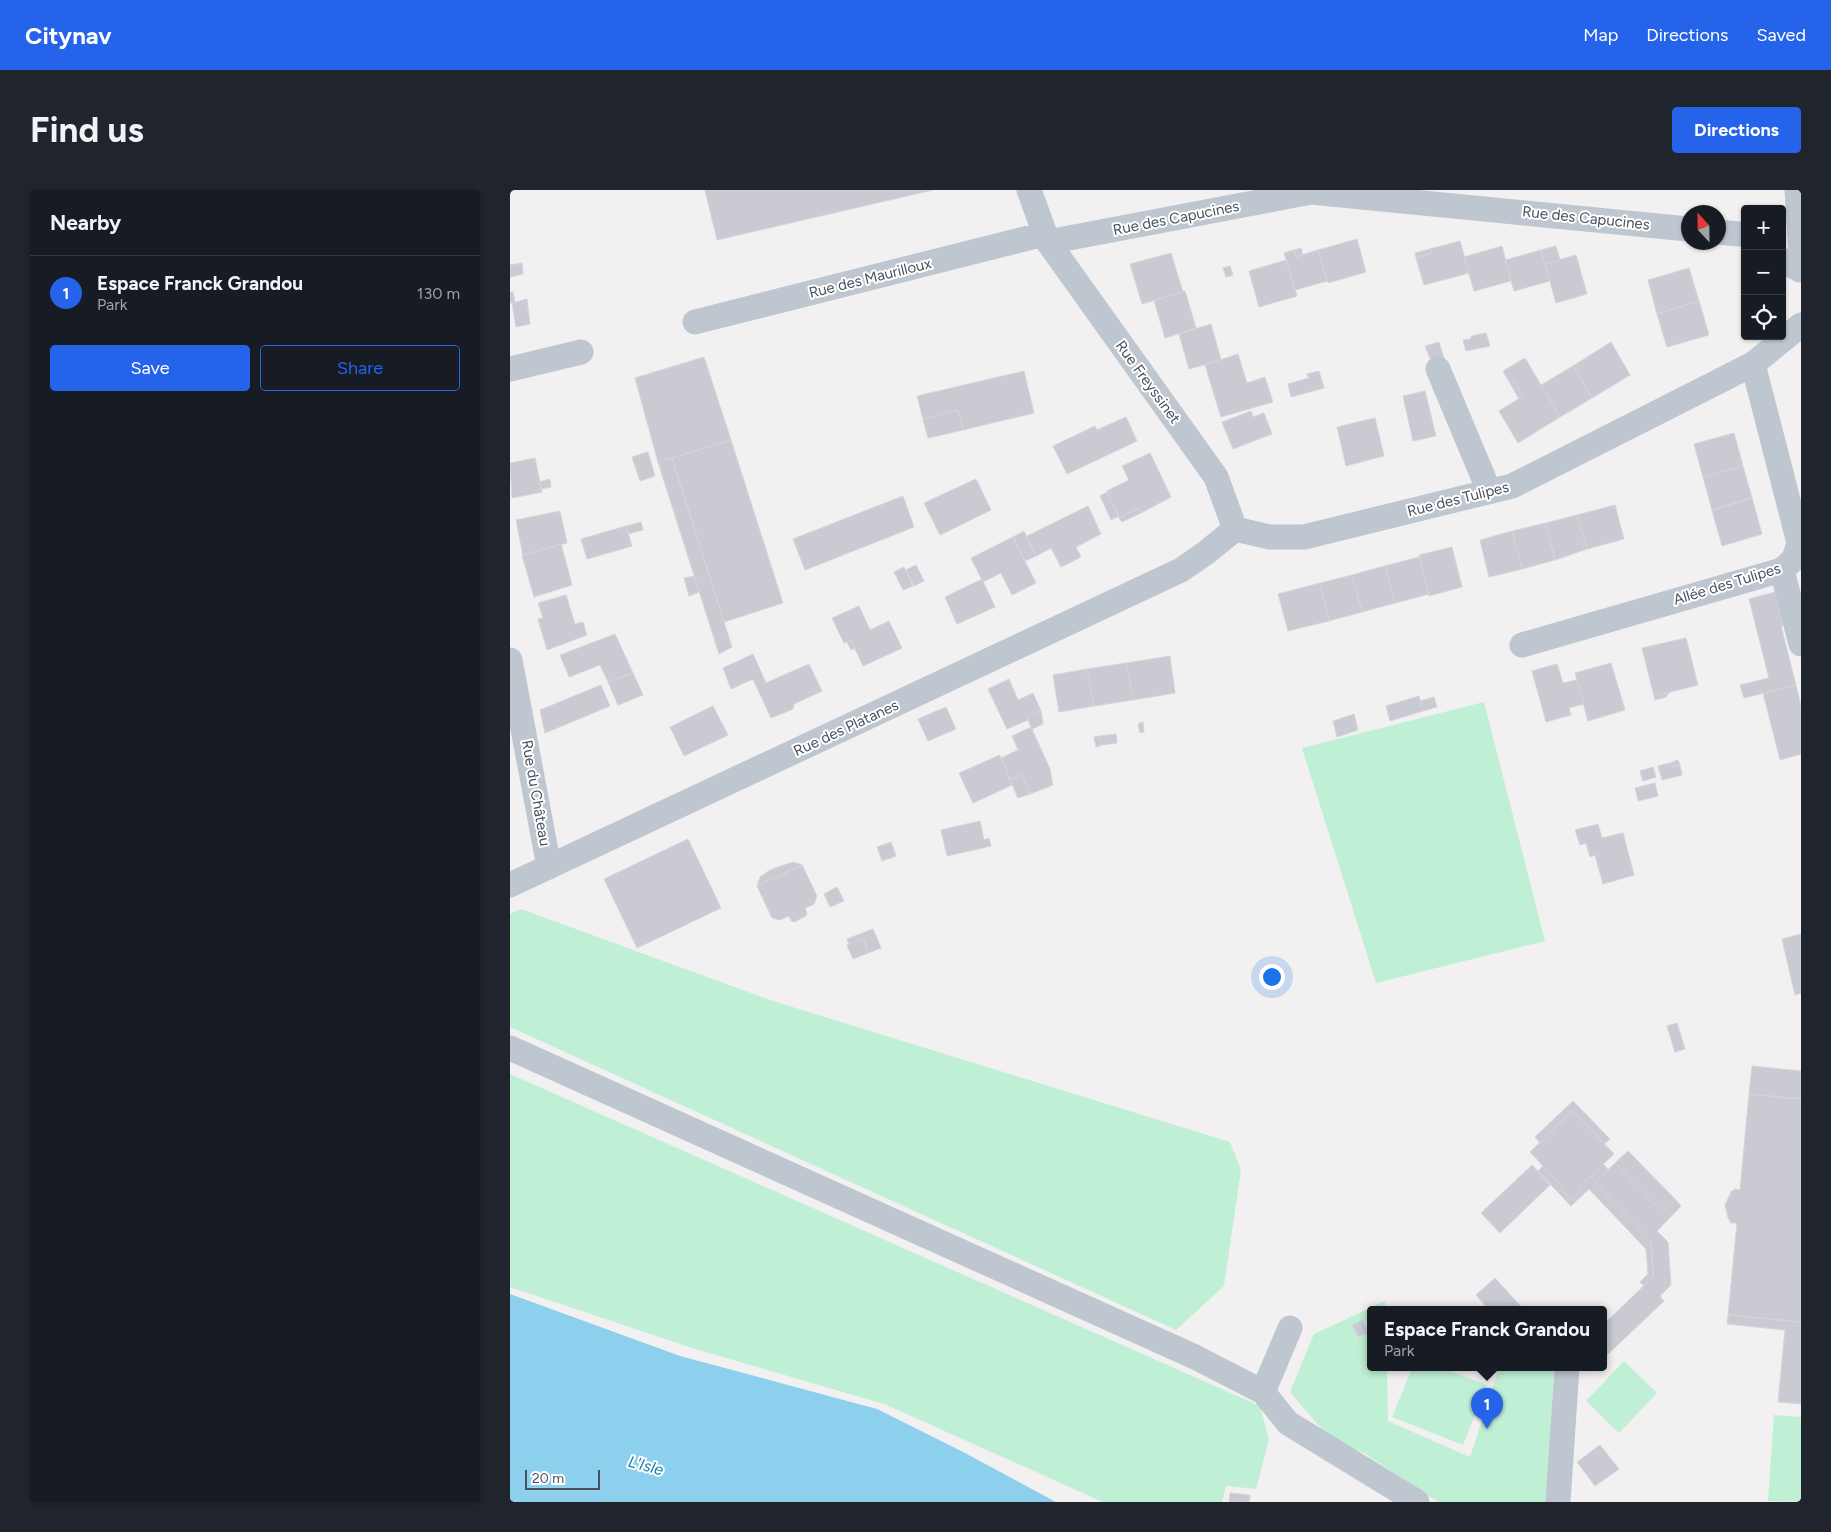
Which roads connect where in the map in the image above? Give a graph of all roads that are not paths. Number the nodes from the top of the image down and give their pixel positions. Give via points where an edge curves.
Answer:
1 (1029, 190) edge
2 (1454, 197) edge
3 (1792, 202) edge
4 (1681, 228) edge
5 (1046, 238) junction
6 (1797, 266) edge
7 (695, 322) dead end
8 (1801, 325) edge
9 (581, 352) dead end
10 (1753, 364) junction
11 (510, 369) edge
12 (1438, 369) dead end
13 (1489, 491) junction
14 (1235, 529) junction
15 (1782, 570) junction
16 (1801, 644) edge
17 (1522, 645) dead end
18 (510, 660) edge
19 (514, 704) edge
20 (549, 867) junction
21 (510, 885) edge
22 (510, 1048) edge
23 (1290, 1328) dead end
24 (1567, 1371) edge
25 (1263, 1392) junction
26 (1417, 1502) edge
27 (1558, 1502) edge

1 - 5 street, Rue Freyssinet
2 - 4 street, Rue des Capucines
2 - 5 street, Rue des Capucines via 1311,192
3 - 6 street
5 - 7 street, Rue des Maurilloux
5 - 14 street, Rue Freyssinet via 1216,477
8 - 10 street, Rue des Tulipes
9 - 11 street
10 - 13 street, Rue des Tulipes via 1512,486
10 - 15 street, Allée des Tulipes via 1799,543 1794,559
12 - 13 street
13 - 14 street, Rue des Tulipes via 1304,537 1270,537
14 - 20 street, Rue des Platanes via 1181,570
15 - 16 street
15 - 17 street, Allée des Tulipes
18 - 19 street, Rue du Château
19 - 20 street, Rue du Château
20 - 21 street, Rue des Platanes
22 - 25 street via 1195,1357
23 - 25 street
24 - 27 street
25 - 26 street via 1288,1423

